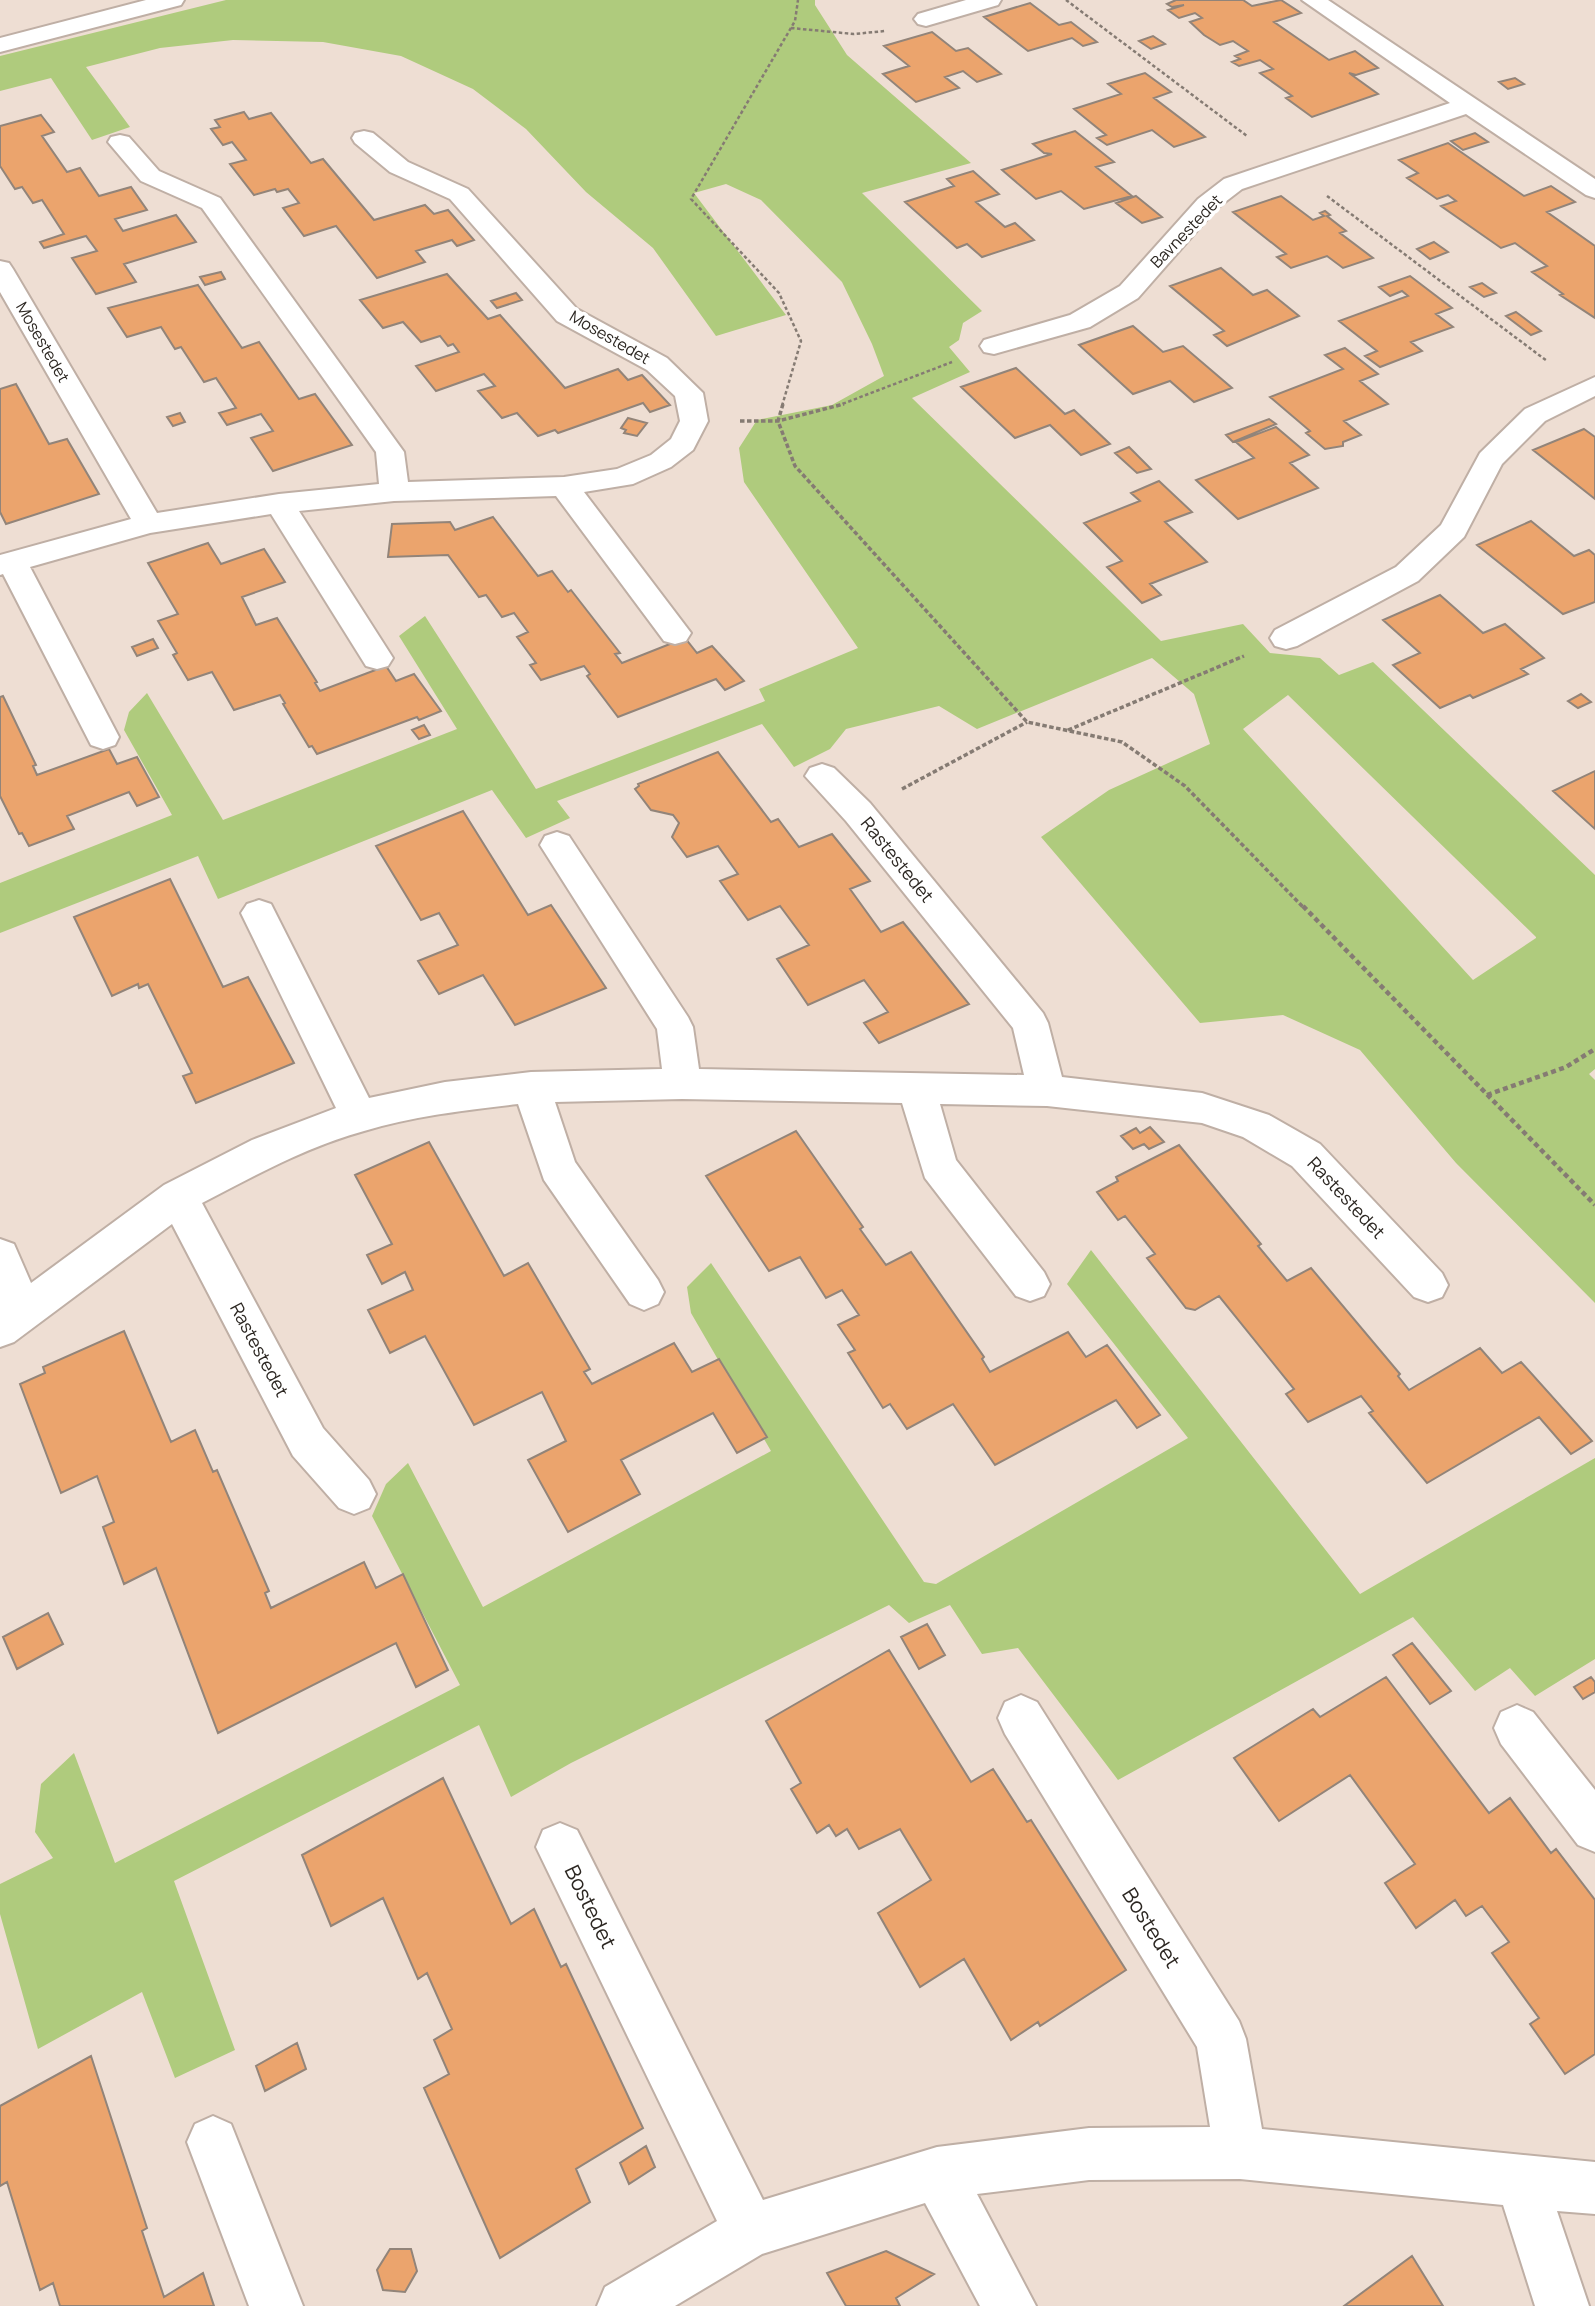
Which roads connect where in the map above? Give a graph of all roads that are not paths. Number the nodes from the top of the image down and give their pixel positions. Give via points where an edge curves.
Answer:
1 (173, 0) edge
2 (990, 0) edge
3 (1313, 0) edge
4 (926, 19) road end
5 (0, 45) edge
6 (1468, 104) junction
7 (364, 138) dead end
8 (120, 142) dead end
9 (1595, 190) edge
10 (0, 269) edge
11 (994, 345) road end
12 (1590, 387) edge
13 (564, 486) junction
14 (394, 492) junction
15 (279, 503) junction
16 (149, 524) junction
17 (6, 563) edge
18 (675, 633) dead end
19 (1286, 638) road end
20 (377, 658) dead end
21 (103, 737) dead end
22 (822, 776) dead end
23 (557, 845) dead end
24 (259, 913) dead end
25 (682, 1084) junction
26 (531, 1087) junction
27 (917, 1091) junction
28 (1047, 1091) junction
29 (359, 1116) junction
30 (178, 1197) junction
31 (0, 1256) edge
32 (1030, 1284) dead end
33 (1428, 1286) dead end
34 (644, 1292) dead end
35 (11, 1319) edge
36 (354, 1494) dead end
37 (1021, 1718) dead end
38 (1517, 1728) dead end
39 (1595, 1828) edge
40 (560, 1847) dead end
41 (213, 2142) dead end
42 (1240, 2153) junction
43 (937, 2173) junction
44 (1522, 2183) junction
45 (1595, 2188) edge
46 (750, 2231) junction
47 (276, 2306) edge
48 (624, 2306) edge
49 (1009, 2306) edge
50 (1562, 2306) edge

1 - 5 street
2 - 4 street
3 - 6 street
6 - 9 street
6 - 11 street, Bavnestedet via 1233,184 1207,204 1129,292 1080,321
7 - 13 street, Mosestedet via 399,167 459,194 568,315 657,364 689,393 694,421 683,444 661,461 623,477
8 - 14 street via 150,176 211,202 390,452
10 - 16 street, Mosestedet
12 - 19 street via 1535,415 1490,459 1453,530 1407,574
13 - 14 street, Mosestedet
13 - 18 street
14 - 15 street, Mosestedet
15 - 16 street, Mosestedet
15 - 20 street
16 - 17 street, Mosestedet
17 - 21 street, Mosestedet
22 - 28 street, Rastestedet via 858,812 1030,1023
23 - 25 street via 675,1027
24 - 29 street
25 - 26 street, Rastestedet
25 - 27 street, Rastestedet
26 - 29 street, Rastestedet via 445,1097
26 - 34 street via 558,1169
27 - 28 street, Rastestedet
27 - 32 street via 939,1167
28 - 33 street, Rastestedet via 1202,1108 1256,1125 1306,1155
29 - 30 street, Rastestedet via 266,1151
30 - 35 street, Rastestedet
30 - 36 street, Rastestedet via 308,1442
31 - 35 street, Rastestedet
37 - 42 street, Bostedet via 1221,2039
38 - 39 street
40 - 46 street, Bostedet
41 - 47 street
42 - 43 street via 1089,2154
42 - 44 street
43 - 46 street
43 - 49 street
44 - 45 street
44 - 50 street
46 - 48 street

